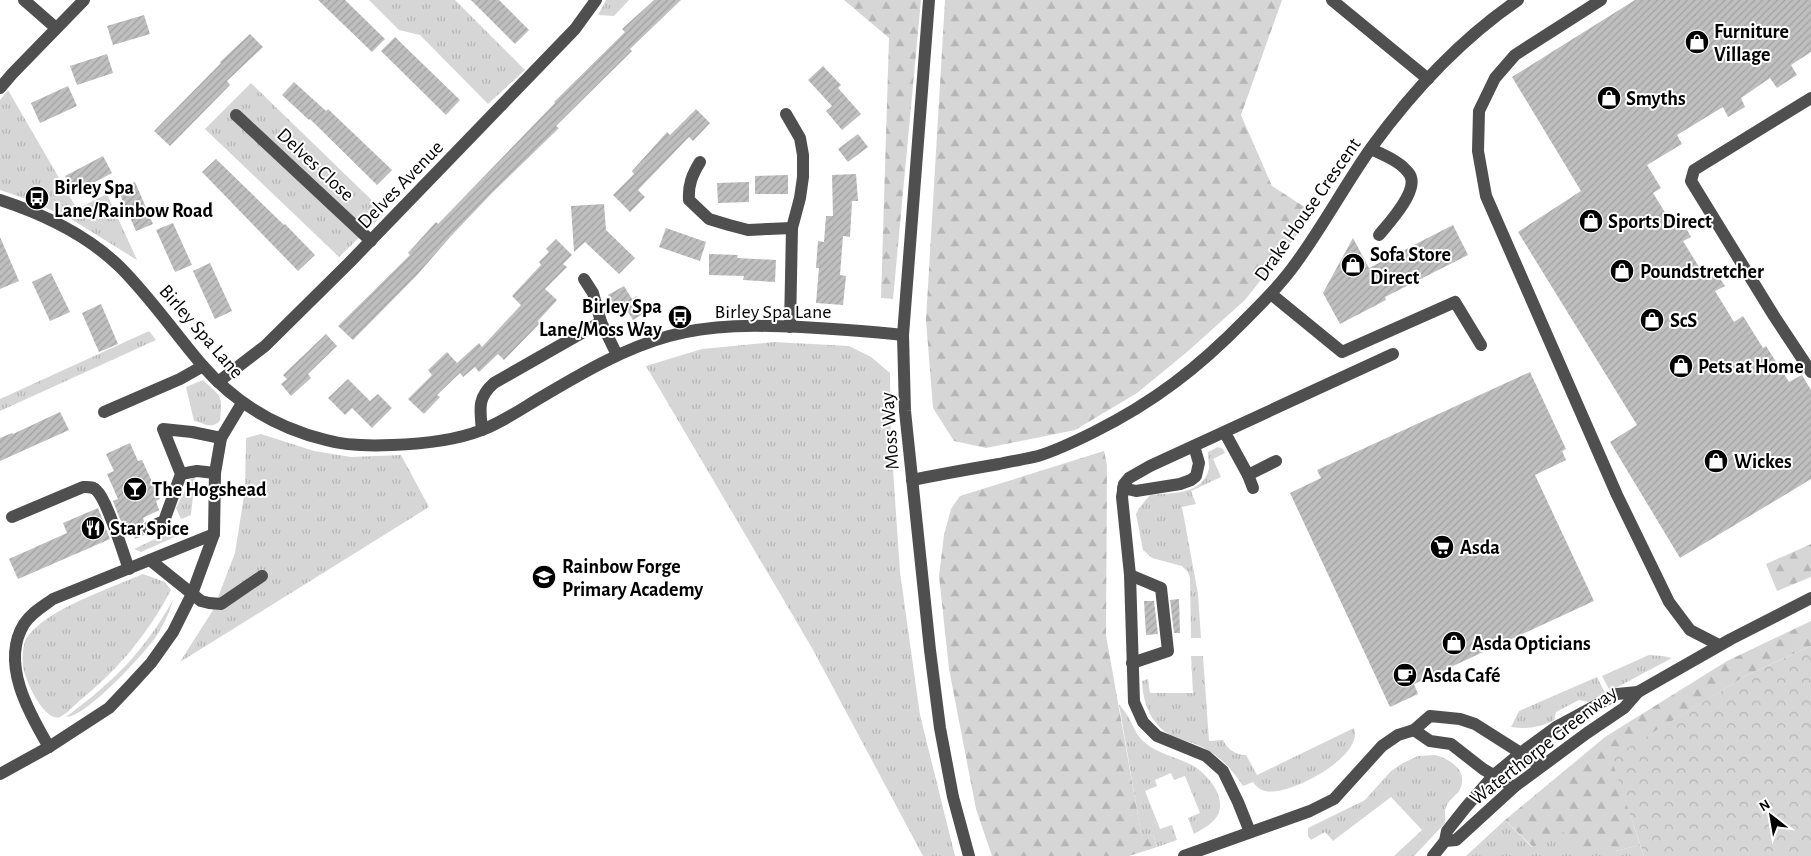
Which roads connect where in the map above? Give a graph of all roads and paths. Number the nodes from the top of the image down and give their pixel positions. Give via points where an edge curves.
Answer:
1 (24, 0) edge
2 (84, 0) edge
3 (596, 0) edge
4 (928, 0) edge
5 (1332, 0) edge
6 (1518, 0) edge
7 (1601, 0) edge
8 (56, 28) junction
9 (1428, 79) junction
10 (0, 88) edge
11 (1811, 98) edge
12 (786, 114) dead end
13 (236, 115) dead end
14 (1371, 149) junction
15 (700, 162) dead end
16 (0, 200) edge
17 (792, 228) junction
18 (1379, 235) dead end
19 (371, 241) junction
20 (584, 280) dead end
21 (1271, 294) junction
22 (602, 322) junction
23 (790, 327) junction
24 (903, 335) junction
25 (1481, 345) dead end
26 (1393, 354) dead end
27 (617, 355) junction
28 (203, 366) junction
29 (1811, 372) edge
30 (218, 382) junction
31 (242, 403) junction
32 (104, 412) dead end
33 (482, 430) junction
34 (1225, 433) junction
35 (221, 438) junction
36 (1194, 446) junction
37 (1276, 461) dead end
38 (215, 473) junction
39 (181, 474) junction
40 (1248, 475) junction
41 (912, 480) junction
42 (1124, 488) junction
43 (1253, 488) dead end
44 (12, 517) dead end
45 (148, 528) dead end
46 (214, 534) junction
47 (150, 560) junction
48 (129, 568) junction
49 (1130, 575) junction
50 (262, 576) dead end
51 (192, 594) junction
52 (1811, 598) edge
53 (1719, 645) junction
54 (1132, 663) junction
55 (1638, 692) junction
56 (1414, 730) junction
57 (49, 747) junction
58 (1522, 752) junction
59 (1541, 766) junction
60 (0, 774) edge
61 (1494, 775) junction
62 (1514, 787) junction
63 (1250, 832) junction
64 (1445, 842) junction
65 (1192, 855) edge
66 (969, 856) edge
67 (1433, 856) edge

1 - 8 street
2 - 8 street
3 - 19 street, Delves Avenue via 575,30
4 - 24 street, Moss Way
5 - 9 street
6 - 9 street, Drake House Crescent via 1489,21
7 - 53 street via 1515,55 1495,78 1479,112 1478,151 1486,196 1617,496 1669,602 1690,630
8 - 10 street
9 - 14 street, Drake House Crescent
11 - 29 street via 1694,170 1692,181
12 - 17 street via 800,138 803,155 800,198
13 - 19 street, Delves Close
14 - 18 street via 1403,167 1411,176 1412,186 1405,202
14 - 21 street, Drake House Crescent via 1296,263
15 - 17 street via 692,174 689,200 709,219 748,230
16 - 28 street, Birley Spa Lane via 54,222 88,241 118,265 150,299
17 - 23 street
19 - 30 street, Delves Avenue via 264,346
20 - 22 street via 593,293
21 - 25 street via 1342,352 1454,302
21 - 41 street, Drake House Crescent via 1189,372 1114,422 1038,456
22 - 27 street
22 - 33 street via 486,390 479,408
23 - 24 street, Birley Spa Lane
23 - 27 street, Birley Spa Lane via 738,326 696,330 652,341
24 - 41 street, Moss Way via 905,411
26 - 34 street
27 - 33 street, Birley Spa Lane
28 - 30 street, Birley Spa Lane
28 - 32 street
30 - 31 street, Birley Spa Lane
31 - 33 street, Birley Spa Lane via 270,421 298,433 353,445 410,445
31 - 35 street
34 - 36 street
34 - 40 street
35 - 38 street
35 - 39 street via 163,429
36 - 42 street via 1129,478
36 - 42 street via 1199,463 1196,476 1191,480 1136,491
37 - 40 street
38 - 39 street via 197,471
38 - 46 street
39 - 45 street via 164,521
40 - 43 street
41 - 66 street, Moss Way via 940,728 953,797
42 - 49 street via 1122,497
44 - 48 street via 82,487 91,487 98,491 104,502
46 - 47 street
46 - 51 street
47 - 48 street
47 - 51 street
48 - 57 street via 53,599 23,625 15,644 13,661 27,709
49 - 54 street
49 - 54 street via 1161,588 1168,651
50 - 51 street via 222,604 201,601
51 - 57 street via 173,632 129,688 109,708
52 - 53 street, Waterthorpe Greenway
53 - 55 street, Waterthorpe Greenway
54 - 63 street via 1134,702 1143,722 1157,736 1206,756 1222,771
55 - 58 street, Waterthorpe Greenway via 1616,694 1556,727
55 - 59 street, Waterthorpe Greenway via 1624,708
56 - 58 street via 1430,716 1460,719 1476,724
56 - 61 street via 1430,741 1451,744
56 - 63 street via 1398,735 1382,746 1334,798 1310,811
57 - 60 street
58 - 59 street
58 - 61 street, Waterthorpe Greenway
59 - 62 street, Waterthorpe Greenway
61 - 62 street
61 - 64 street, Waterthorpe Greenway via 1447,831
62 - 64 street, Waterthorpe Greenway via 1456,840
63 - 65 street
64 - 67 street, Waterthorpe Greenway

